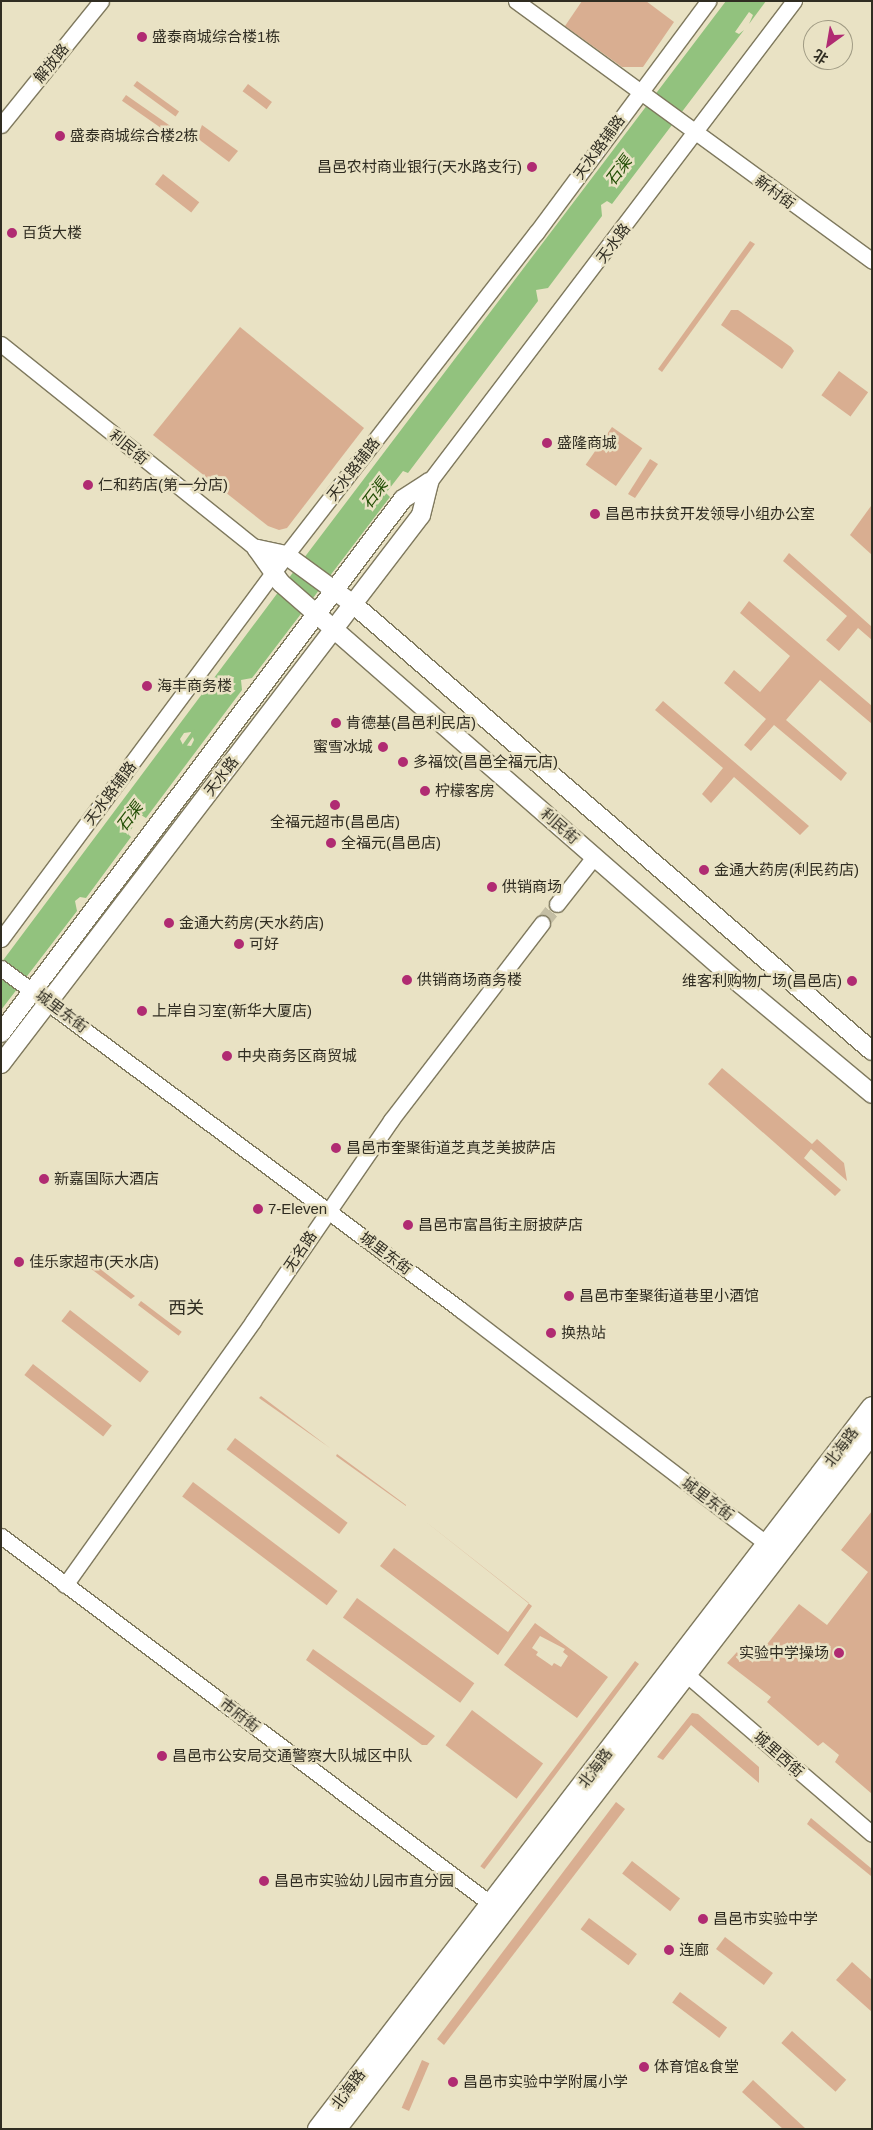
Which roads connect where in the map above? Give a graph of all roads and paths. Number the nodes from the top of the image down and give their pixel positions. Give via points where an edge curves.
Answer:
1 (101, 1) edge
2 (516, 1) edge
3 (708, 1) edge
4 (794, 1) edge
5 (644, 95) junction
6 (1, 125) edge
7 (694, 133) junction
8 (872, 261) edge
9 (1, 344) edge
10 (429, 482) junction
11 (257, 549) junction
12 (291, 558) junction
13 (277, 578) junction
14 (330, 588) junction
15 (354, 604) junction
16 (314, 608) junction
17 (335, 628) junction
18 (594, 857) junction
19 (557, 904) tunnel mouth
20 (542, 923) tunnel mouth
21 (1, 939) edge
22 (1, 968) edge
23 (30, 987) junction
24 (49, 1002) junction
25 (1, 1033) edge
26 (872, 1051) edge
27 (1, 1064) edge
28 (872, 1094) edge
29 (328, 1210) junction
30 (872, 1407) edge
31 (872, 1433) edge
32 (1, 1536) edge
33 (767, 1544) junction
34 (65, 1585) junction
35 (686, 1674) junction
36 (872, 1834) edge
37 (496, 1908) junction
38 (318, 2129) edge
39 (336, 2129) edge

1 - 6 street, 解放路
2 - 5 street
3 - 5 street, 天水路辅路
4 - 7 street, 天水路
5 - 7 street, 新村街
5 - 12 street, 天水路辅路
7 - 8 street, 新村街
7 - 10 street, 天水路
9 - 11 street, 利民街
10 - 14 main road, 天水路 via 403,499
10 - 15 main road, 天水路 via 421,516
11 - 12 main road, 利民街
11 - 13 main road, 利民街
12 - 13 street, 天水路辅路
12 - 14 main road, 利民街
13 - 16 main road, 利民街
13 - 21 street, 天水路辅路
14 - 15 main road, 利民街
14 - 16 main road, 天水路
15 - 17 main road, 天水路
15 - 26 main road, 利民街
16 - 17 main road, 利民街
16 - 23 main road, 天水路
17 - 18 main road, 利民街
17 - 24 main road, 天水路
18 - 19 street
18 - 28 main road, 利民街
20 - 29 street, 无名路 via 440,1053
22 - 23 street, 城里东街
23 - 24 street, 城里东街
23 - 25 main road, 天水路
24 - 27 main road, 天水路
24 - 29 street, 城里东街
29 - 33 street, 城里东街
29 - 34 street, 无名路
30 - 33 main road, 北海路
31 - 35 main road, 北海路
32 - 34 street, 市府街
33 - 37 main road, 北海路
34 - 37 street, 市府街
35 - 36 street, 城里西街
35 - 37 main road, 北海路
37 - 38 main road, 北海路
37 - 39 main road, 北海路

